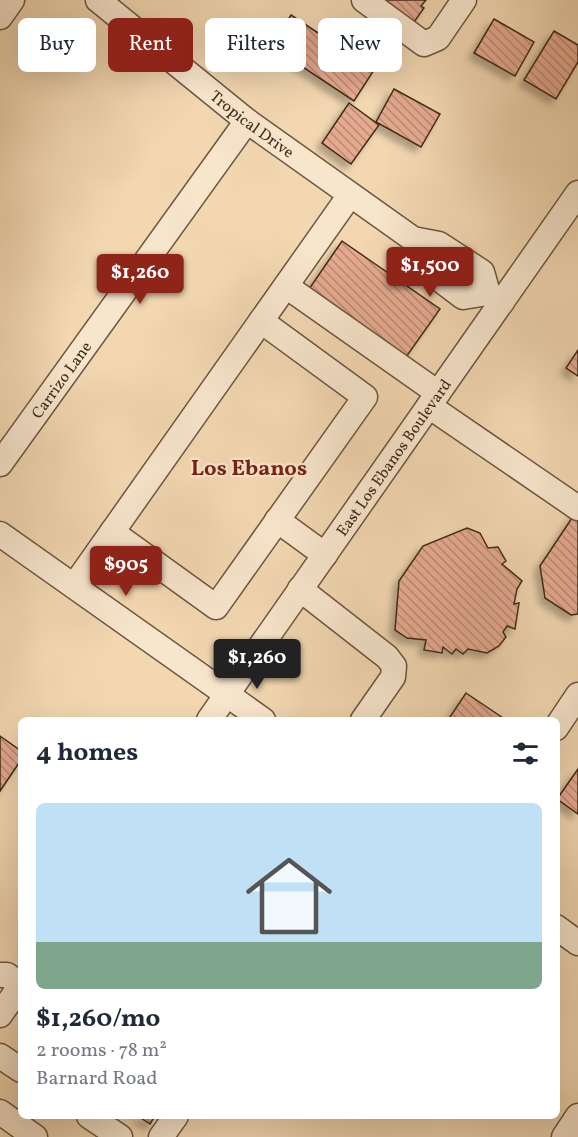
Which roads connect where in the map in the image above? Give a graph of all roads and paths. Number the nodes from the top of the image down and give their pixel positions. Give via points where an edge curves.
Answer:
1 (12, 0) edge
2 (98, 0) edge
3 (364, 0) edge
4 (465, 0) edge
5 (0, 17) edge
6 (247, 121) junction
7 (578, 193) edge
8 (350, 195) junction
9 (286, 286) junction
10 (495, 298) junction
11 (261, 321) junction
12 (433, 400) junction
13 (0, 464) edge
14 (578, 508) edge
15 (277, 520) junction
16 (112, 532) junction
17 (0, 534) edge
18 (325, 555) junction
19 (74, 586) junction
20 (300, 589) junction
21 (226, 695) junction
22 (578, 695) edge
23 (211, 717) edge
24 (259, 717) edge
25 (365, 717) edge
26 (560, 722) edge
27 (560, 930) edge
28 (578, 943) edge
29 (0, 975) edge
30 (18, 983) edge
31 (18, 989) edge
32 (0, 1015) edge
33 (0, 1056) edge
34 (18, 1068) edge
35 (0, 1112) edge
36 (578, 1116) edge
37 (93, 1119) edge
38 (174, 1119) edge
39 (35, 1137) edge
40 (120, 1137) edge
41 (161, 1137) edge
42 (564, 1137) edge

1 - 5 street
2 - 6 street, Tropical Drive
3 - 4 street via 424,44 438,38
6 - 8 street, Tropical Drive
6 - 13 street, Carrizo Lane
7 - 10 street, East Los Ebanos Boulevard
8 - 9 street
8 - 10 street, Tropical Drive via 413,239 422,266 463,297
9 - 11 street
9 - 12 street
10 - 12 street, East Los Ebanos Boulevard
11 - 15 street via 365,397
11 - 16 street
12 - 14 street
12 - 18 street, East Los Ebanos Boulevard
15 - 16 street via 216,607
15 - 18 street
16 - 19 street
17 - 19 street
18 - 20 street, East Los Ebanos Boulevard
19 - 21 street
20 - 21 street, East Los Ebanos Boulevard
20 - 25 street via 394,666 393,677
21 - 23 street, East Los Ebanos Boulevard
21 - 24 street
22 - 26 street
27 - 28 street
29 - 30 street
31 - 32 street
33 - 34 street
35 - 39 street
36 - 42 street
37 - 40 street
38 - 41 street

